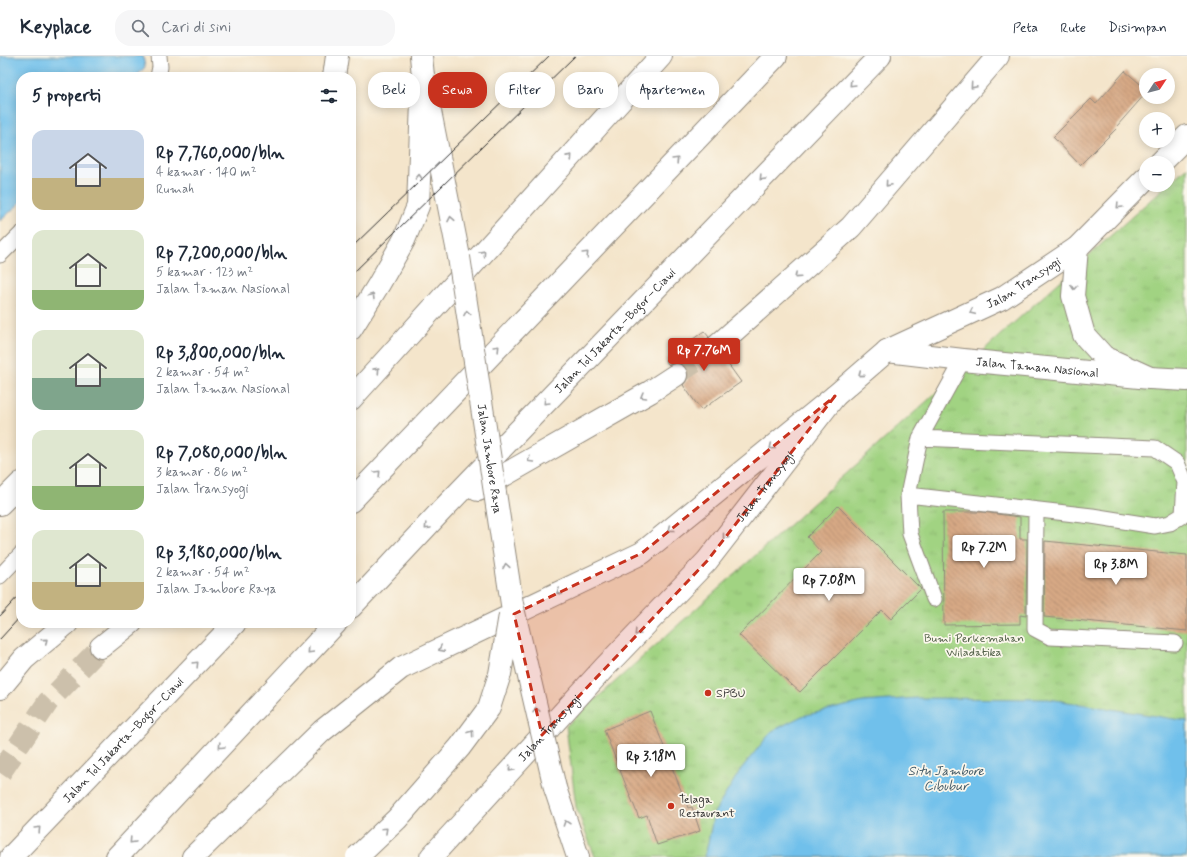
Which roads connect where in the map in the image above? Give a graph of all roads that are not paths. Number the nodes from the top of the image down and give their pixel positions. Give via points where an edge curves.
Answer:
1 (159, 56) edge
2 (337, 56) edge
3 (661, 56) edge
4 (776, 56) edge
5 (880, 56) edge
6 (998, 56) edge
7 (422, 66) edge
8 (159, 72) edge
9 (335, 72) edge
10 (1187, 136) edge
11 (1167, 156) edge
12 (1139, 185) edge
13 (16, 239) edge
14 (1077, 248) junction
15 (0, 255) edge
16 (356, 320) edge
17 (716, 348) tunnel mouth
18 (887, 351) junction
19 (963, 360) junction
20 (676, 376) tunnel mouth
21 (1150, 378) junction
22 (1187, 380) edge
23 (356, 393) edge
24 (835, 396) junction
25 (920, 438) junction
26 (16, 488) edge
27 (908, 495) junction
28 (356, 496) edge
29 (0, 504) edge
30 (442, 510) junction
31 (1036, 510) junction
32 (1185, 519) edge
33 (16, 559) edge
34 (0, 576) edge
35 (934, 599) dead end
36 (356, 602) edge
37 (512, 604) junction
38 (61, 628) edge
39 (125, 628) edge
40 (229, 628) edge
41 (331, 628) edge
42 (1175, 643) dead end
43 (101, 647) tunnel mouth
44 (0, 688) edge
45 (11, 857) edge
46 (117, 857) edge
47 (193, 857) edge
48 (357, 857) edge
49 (431, 857) edge
50 (578, 857) edge

1 - 8 lane
2 - 9 main road
23 -> 3 main road
28 -> 4 main road
5 -> 30 main road, Jalan Tol Jakarta–Bogor–Ciawi
6 -> 17 main road via 851,227
16 -> 7 main road via 404,240 418,206
37 -> 7 main road, Jalan Jambore Raya, bridge via 459,257
10 - 11 main road
12 -> 14 main road, Jalan Transyogi
13 - 15 lane
14 -> 18 main road, Jalan Transyogi via 1002,298
14 -> 21 main road via 1073,296 1084,335 1104,357
18 - 19 main road, Jalan Taman Nasional
18 -> 24 main road, Jalan Transyogi
19 - 21 main road, Jalan Taman Nasional
19 - 25 lane
20 -> 30 main road
21 - 22 main road, Jalan Taman Nasional
24 -> 47 main road via 642,552 401,668 322,731
24 -> 49 main road, Jalan Transyogi via 706,561
25 - 27 lane
25 - 32 lane via 1155,448 1177,463 1186,482
26 - 29 main road
27 - 31 lane
27 - 35 lane via 910,534
30 -> 36 main road, Jalan Tol Jakarta–Bogor–Ciawi
31 - 32 lane via 1156,526
31 - 42 lane via 1035,630 1050,637
33 - 34 lane
48 -> 37 main road, bridge via 397,819 460,747 489,708 500,674
50 -> 37 main road, Jalan Jambore Raya, bridge via 555,788
44 -> 38 main road via 24,659
39 - 43 main road
45 -> 40 main road, Jalan Tol Jakarta–Bogor–Ciawi
41 -> 46 main road

